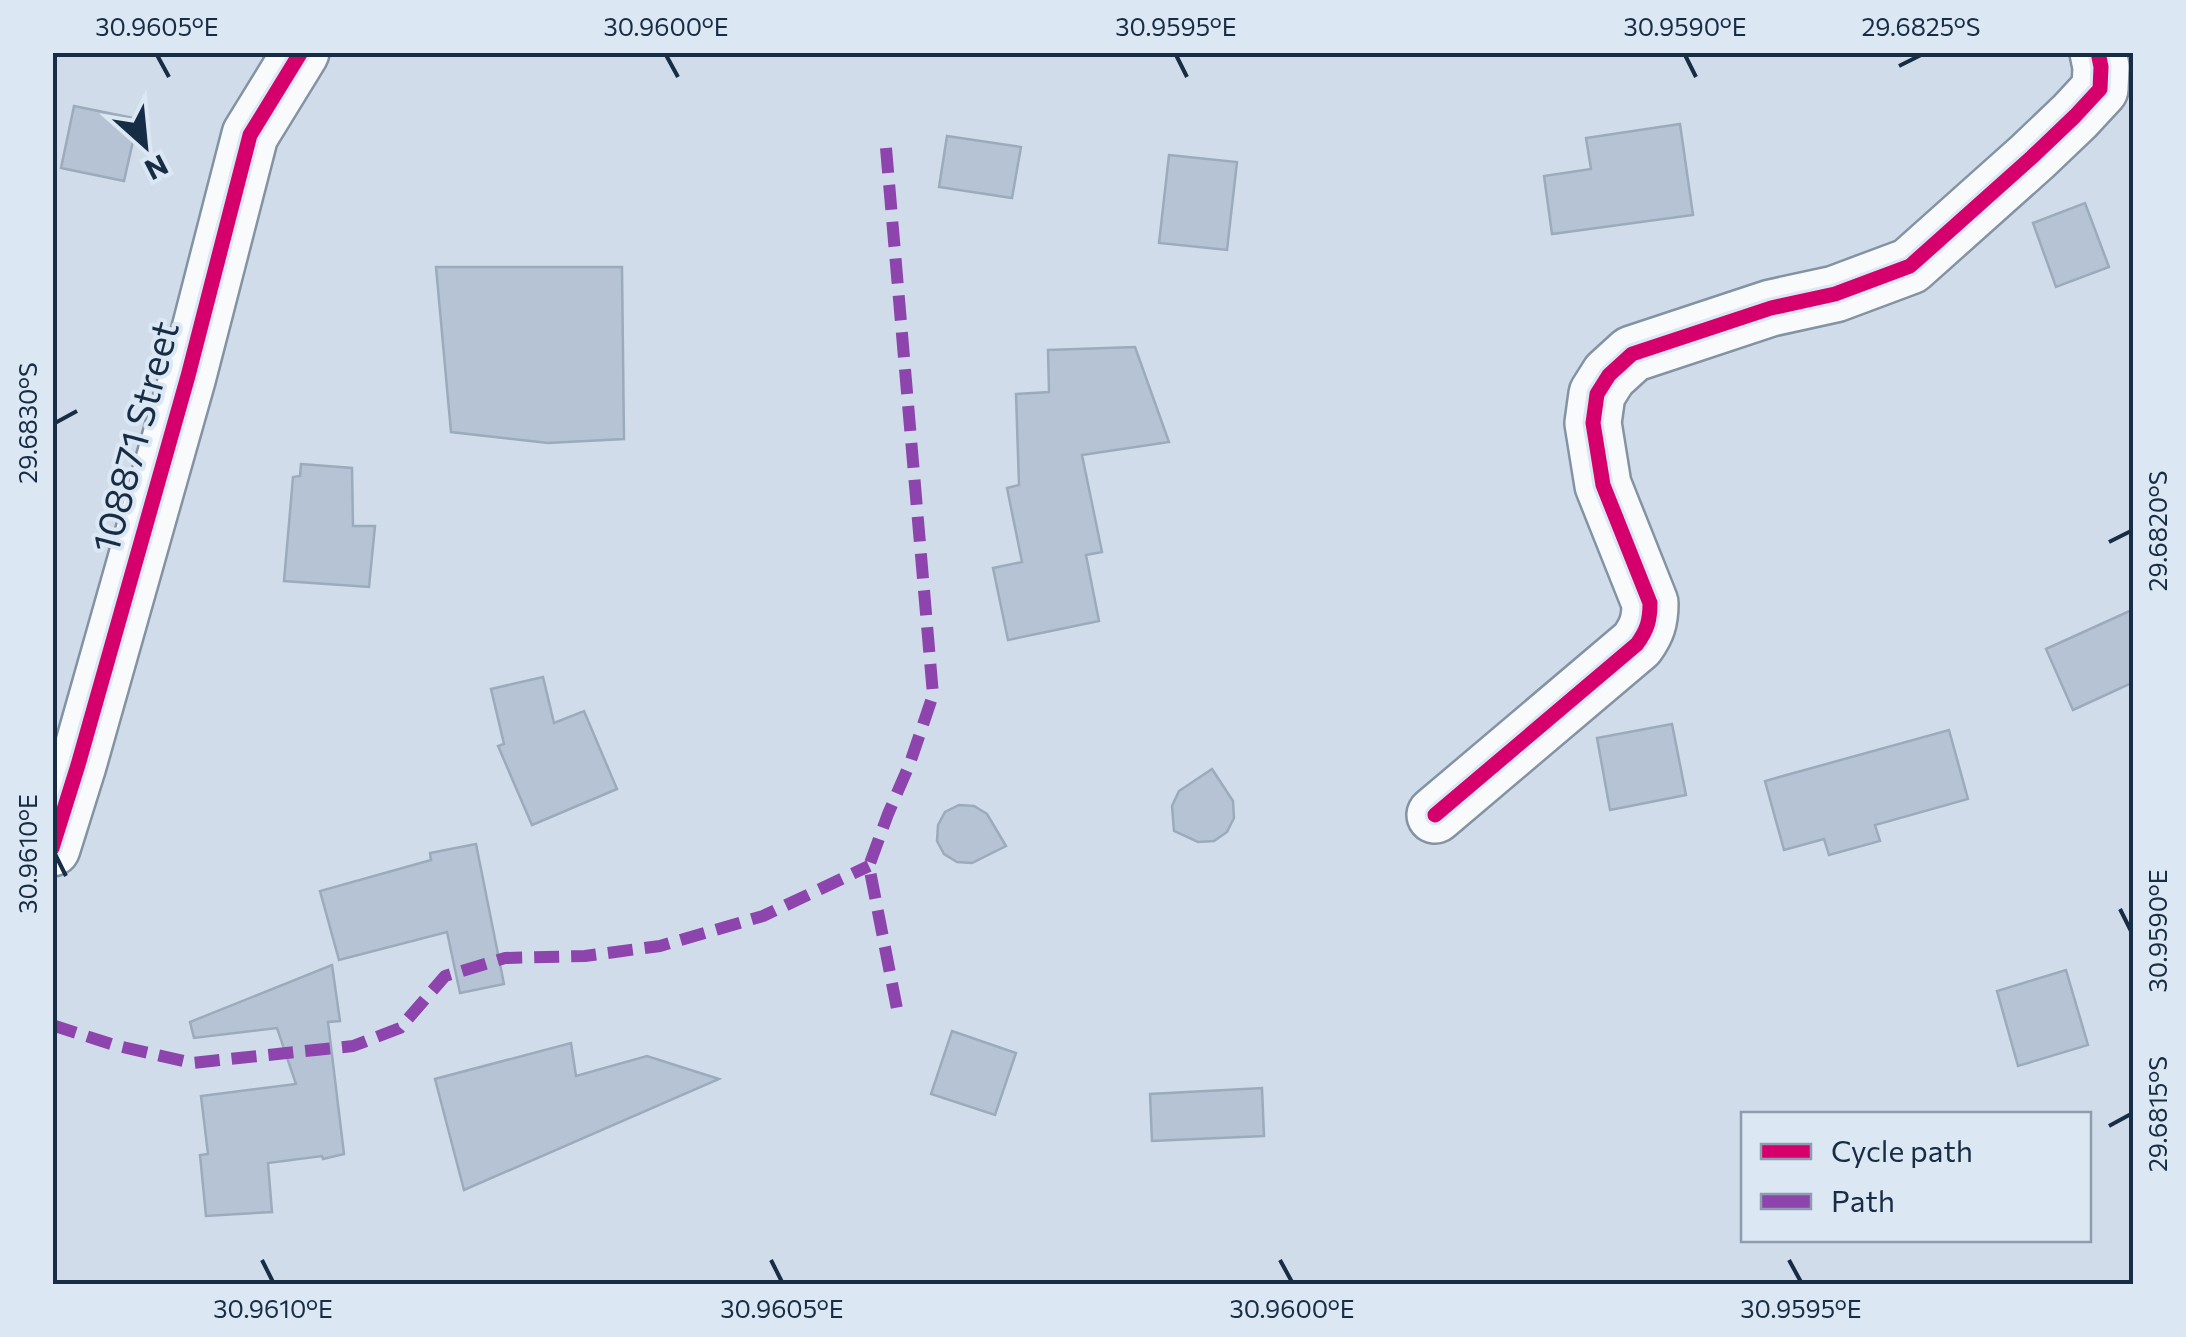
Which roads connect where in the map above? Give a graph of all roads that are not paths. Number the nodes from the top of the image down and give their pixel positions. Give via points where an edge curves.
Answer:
1 (301, 52) edge
2 (2098, 52) edge
3 (65, 763) edge
4 (1435, 814) dead end
5 (52, 848) edge

1 - 3 street, 108871 Street via 250,134 188,376
2 - 4 street via 2100,89 1910,266 1632,354 1609,375 1597,394 1593,423 1604,485 1650,604 1650,621 1637,644
3 - 5 street, 108871 Street

